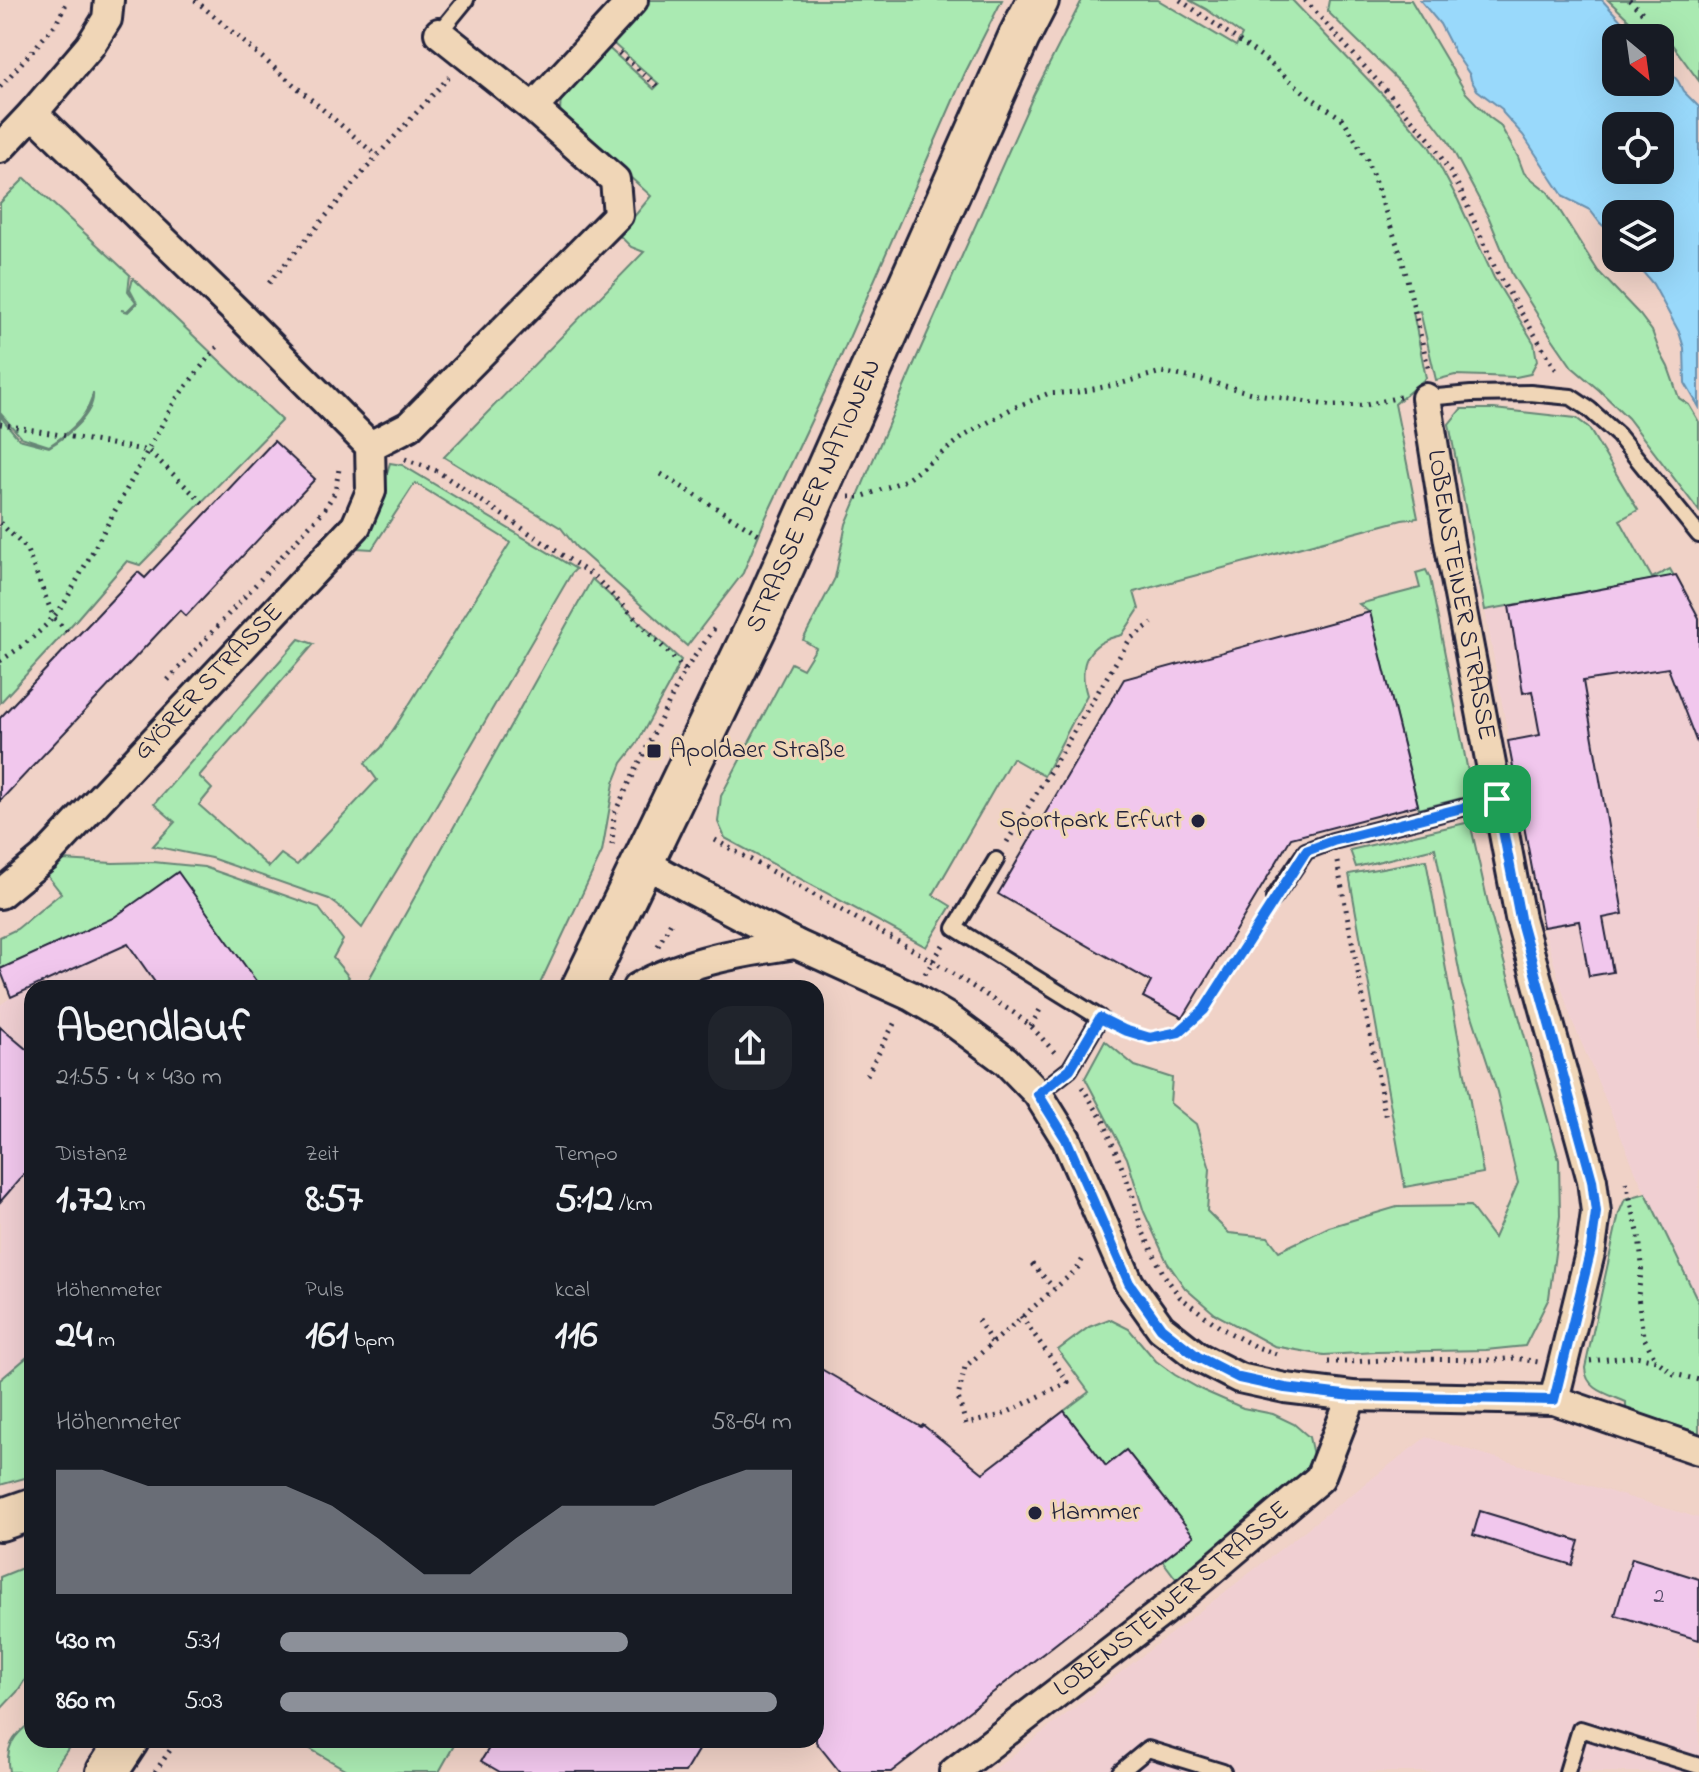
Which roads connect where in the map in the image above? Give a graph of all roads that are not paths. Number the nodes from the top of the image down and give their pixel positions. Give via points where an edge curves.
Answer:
1 (109, 0) edge
2 (466, 0) edge
3 (633, 0) edge
4 (1038, 0) edge
5 (439, 33) joint
6 (533, 108) junction
7 (33, 113) junction
8 (0, 148) edge
9 (1415, 397) joint
10 (370, 446) junction
11 (1699, 535) edge
12 (1497, 799) junction
13 (996, 860) road end
14 (627, 861) junction
15 (0, 894) edge
16 (1274, 898) road end
17 (796, 944) junction
18 (585, 980) edge
19 (653, 980) edge
20 (1038, 1094) junction
21 (1352, 1396) junction
22 (1554, 1400) junction
23 (1699, 1450) edge
24 (24, 1512) edge
25 (0, 1520) edge
26 (123, 1748) edge
27 (1699, 1766) edge
28 (107, 1772) edge
29 (954, 1772) edge
30 (1120, 1772) edge
31 (1223, 1772) edge
32 (1567, 1772) edge

1 - 7 street via 107,19 90,46
2 - 5 lane
3 - 6 street
4 - 14 main road, STRASSE DER NATIONEN via 762,615
5 - 6 street
6 - 10 street via 615,180 618,215 409,426
7 - 8 street
7 - 10 street
9 - 11 lane via 1571,397 1618,435
9 - 12 street, LOBENSTEINER STRASSE via 1449,542
10 - 15 street, GYÖRER STRASSE via 371,491 356,526 45,857
12 - 16 lane via 1306,851
12 - 22 street, LOBENSTEINER STRASSE via 1520,918 1592,1180 1596,1212
13 - 20 lane via 955,928 1100,1018 1070,1069
14 - 17 street
14 - 18 main road, STRASSE DER NATIONEN
17 - 19 street via 706,961
17 - 20 street via 948,1018 1006,1061
20 - 21 street via 1066,1139 1129,1283 1161,1328 1198,1357 1239,1378
21 - 22 street
21 - 29 street, LOBENSTEINER STRASSE via 1320,1478 1162,1612
22 - 23 street
24 - 25 main road
26 - 28 main road
27 - 32 lane via 1580,1729
30 - 31 lane via 1148,1749

